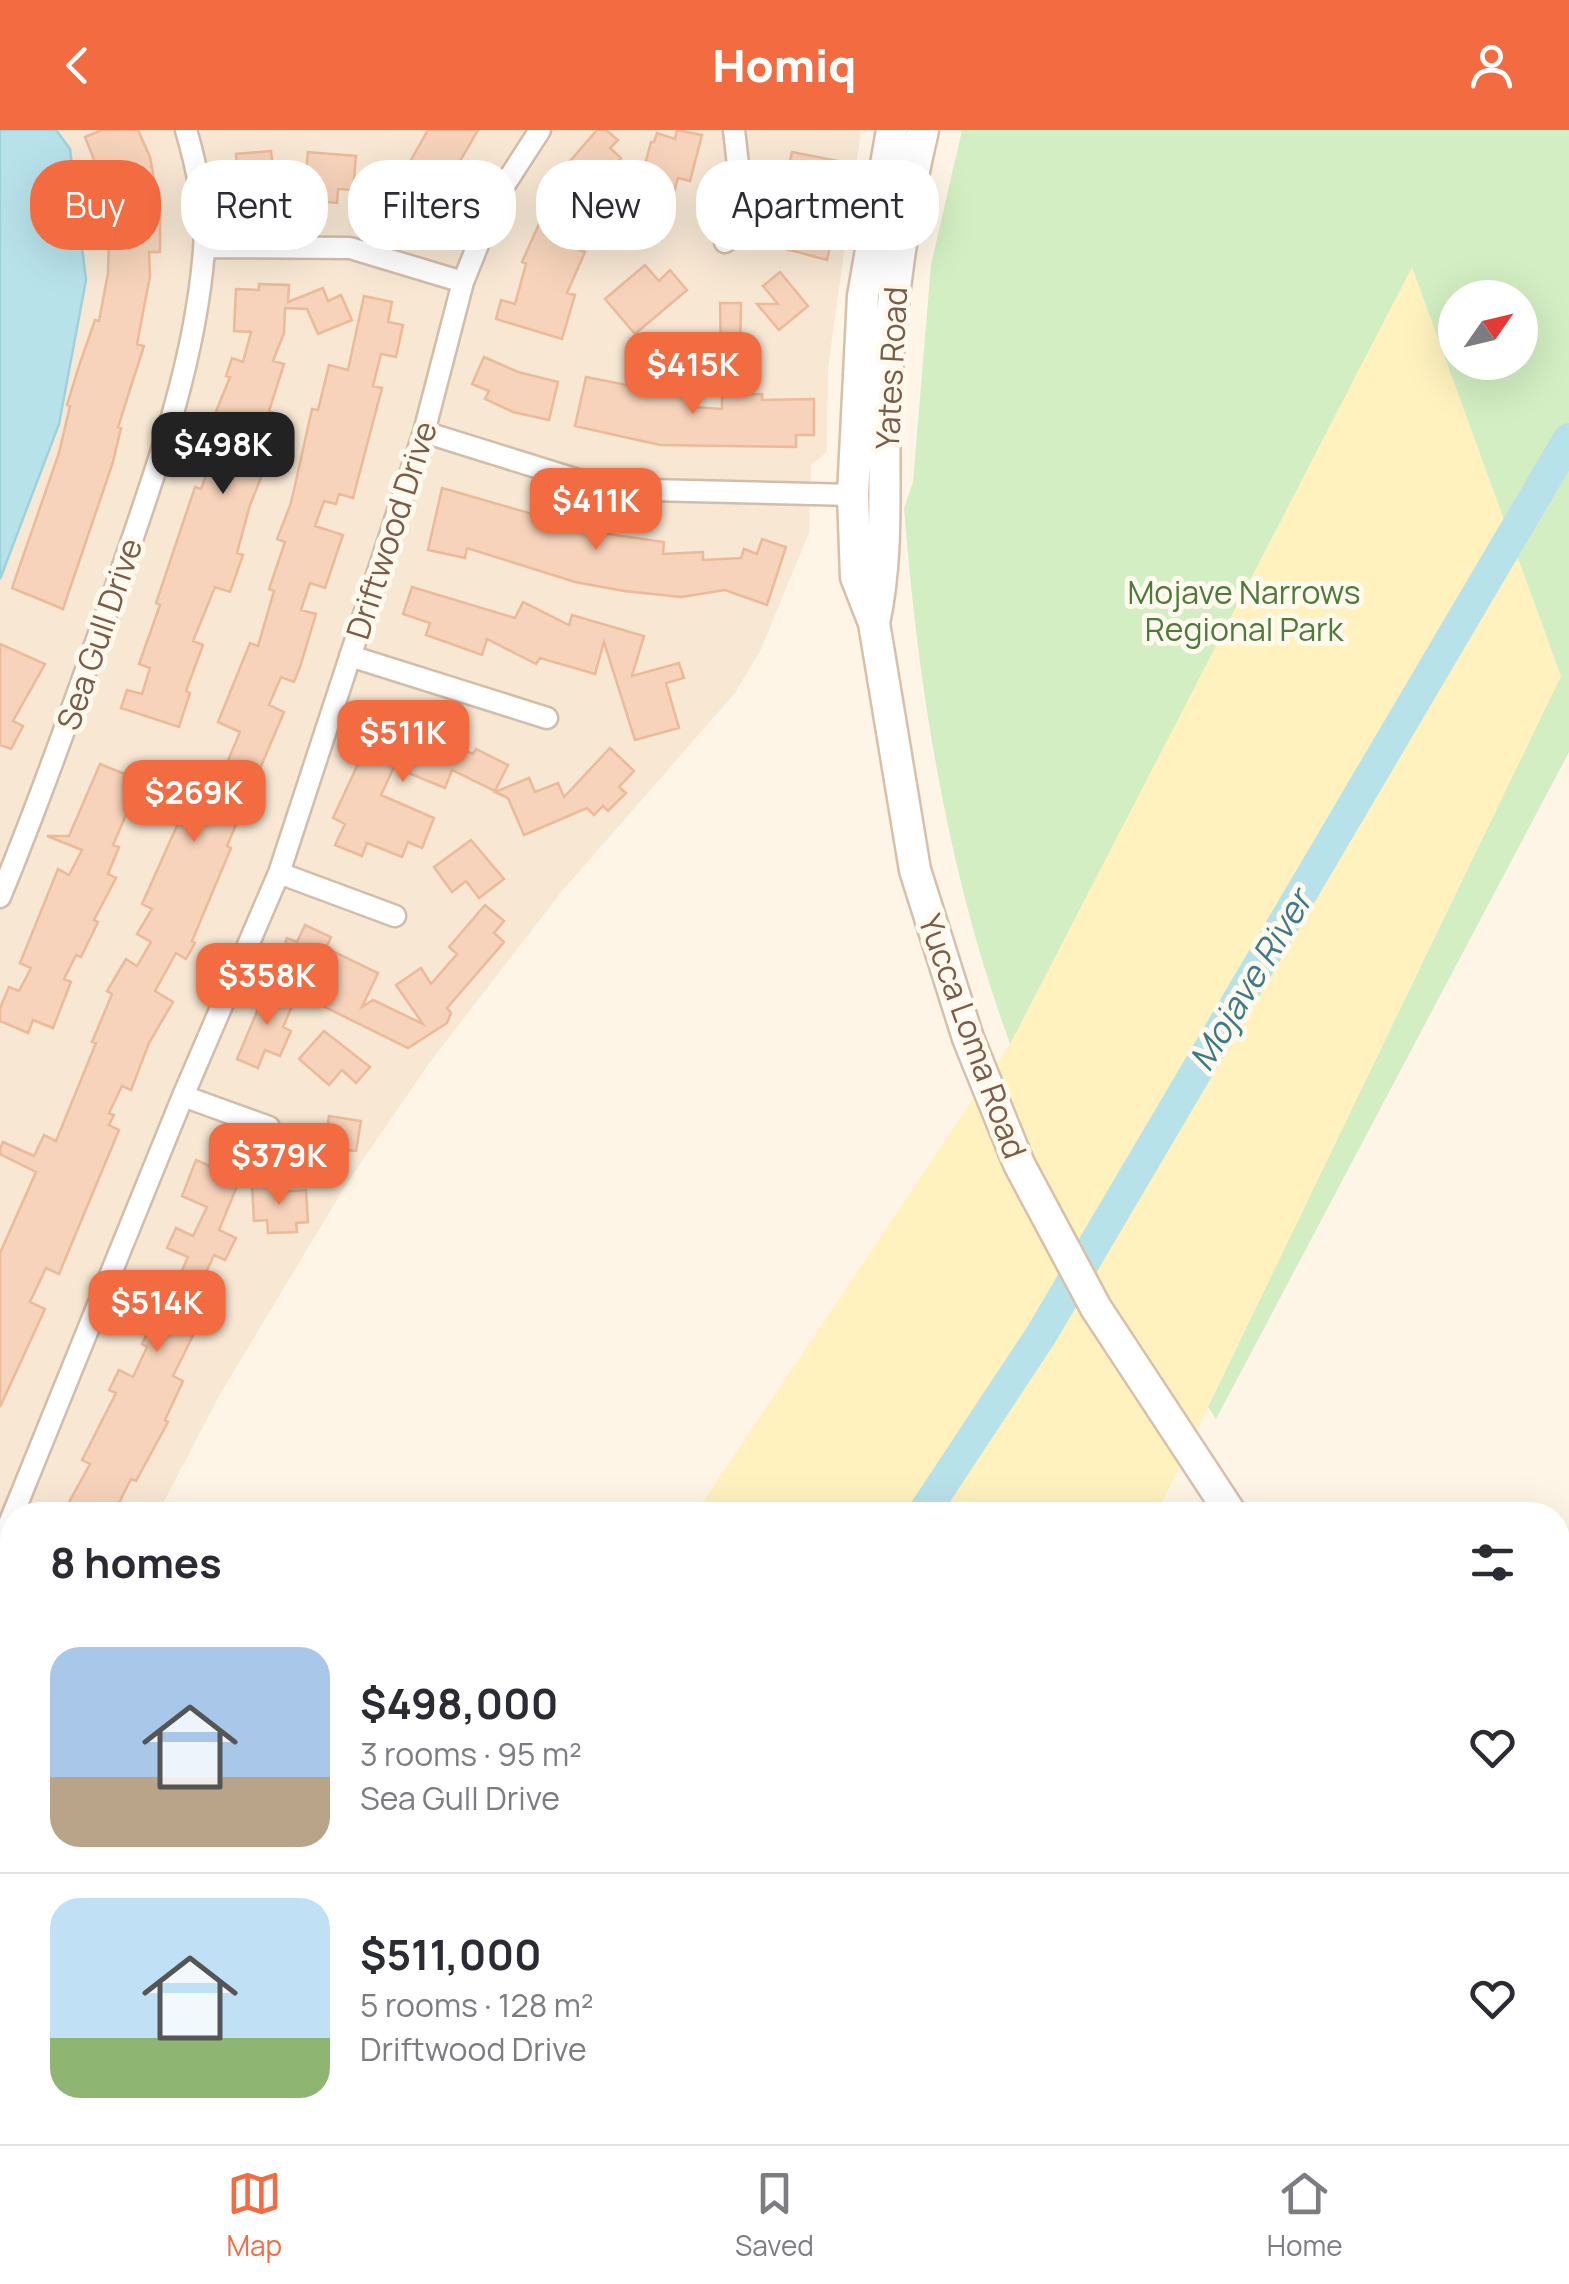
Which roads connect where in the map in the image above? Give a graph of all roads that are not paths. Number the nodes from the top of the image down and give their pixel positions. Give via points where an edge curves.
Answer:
1 (186, 130) edge
2 (540, 130) edge
3 (734, 130) edge
4 (892, 130) edge
5 (923, 130) edge
6 (195, 160) edge
7 (737, 160) edge
8 (328, 248) edge
9 (203, 250) edge
10 (463, 282) junction
11 (424, 432) junction
12 (853, 508) junction
13 (884, 548) joint
14 (874, 623) junction
15 (350, 656) junction
16 (547, 718) dead end
17 (279, 874) junction
18 (0, 896) edge
19 (395, 916) dead end
20 (183, 1096) junction
21 (268, 1128) dead end
22 (18, 1502) edge
23 (1223, 1502) edge

1 - 6 street, Sea Gull Drive
2 - 10 street, Driftwood Drive via 498,195
3 - 7 street
4 - 12 main road, Yates Road via 862,296
5 - 13 main road, Yates Road via 895,282
8 - 10 street via 350,248
9 - 18 street, Sea Gull Drive via 192,341 151,484
10 - 11 street, Driftwood Drive
11 - 12 street via 607,489
11 - 15 street, Driftwood Drive
12 - 14 main road, Yucca Loma Road via 856,576
13 - 14 main road, Yucca Loma Road
14 - 23 main road, Yucca Loma Road via 915,870 991,1102 1096,1308
15 - 16 street
15 - 17 street, Driftwood Drive
17 - 19 street
17 - 20 street, Driftwood Drive
20 - 21 street
20 - 22 street, Driftwood Drive

